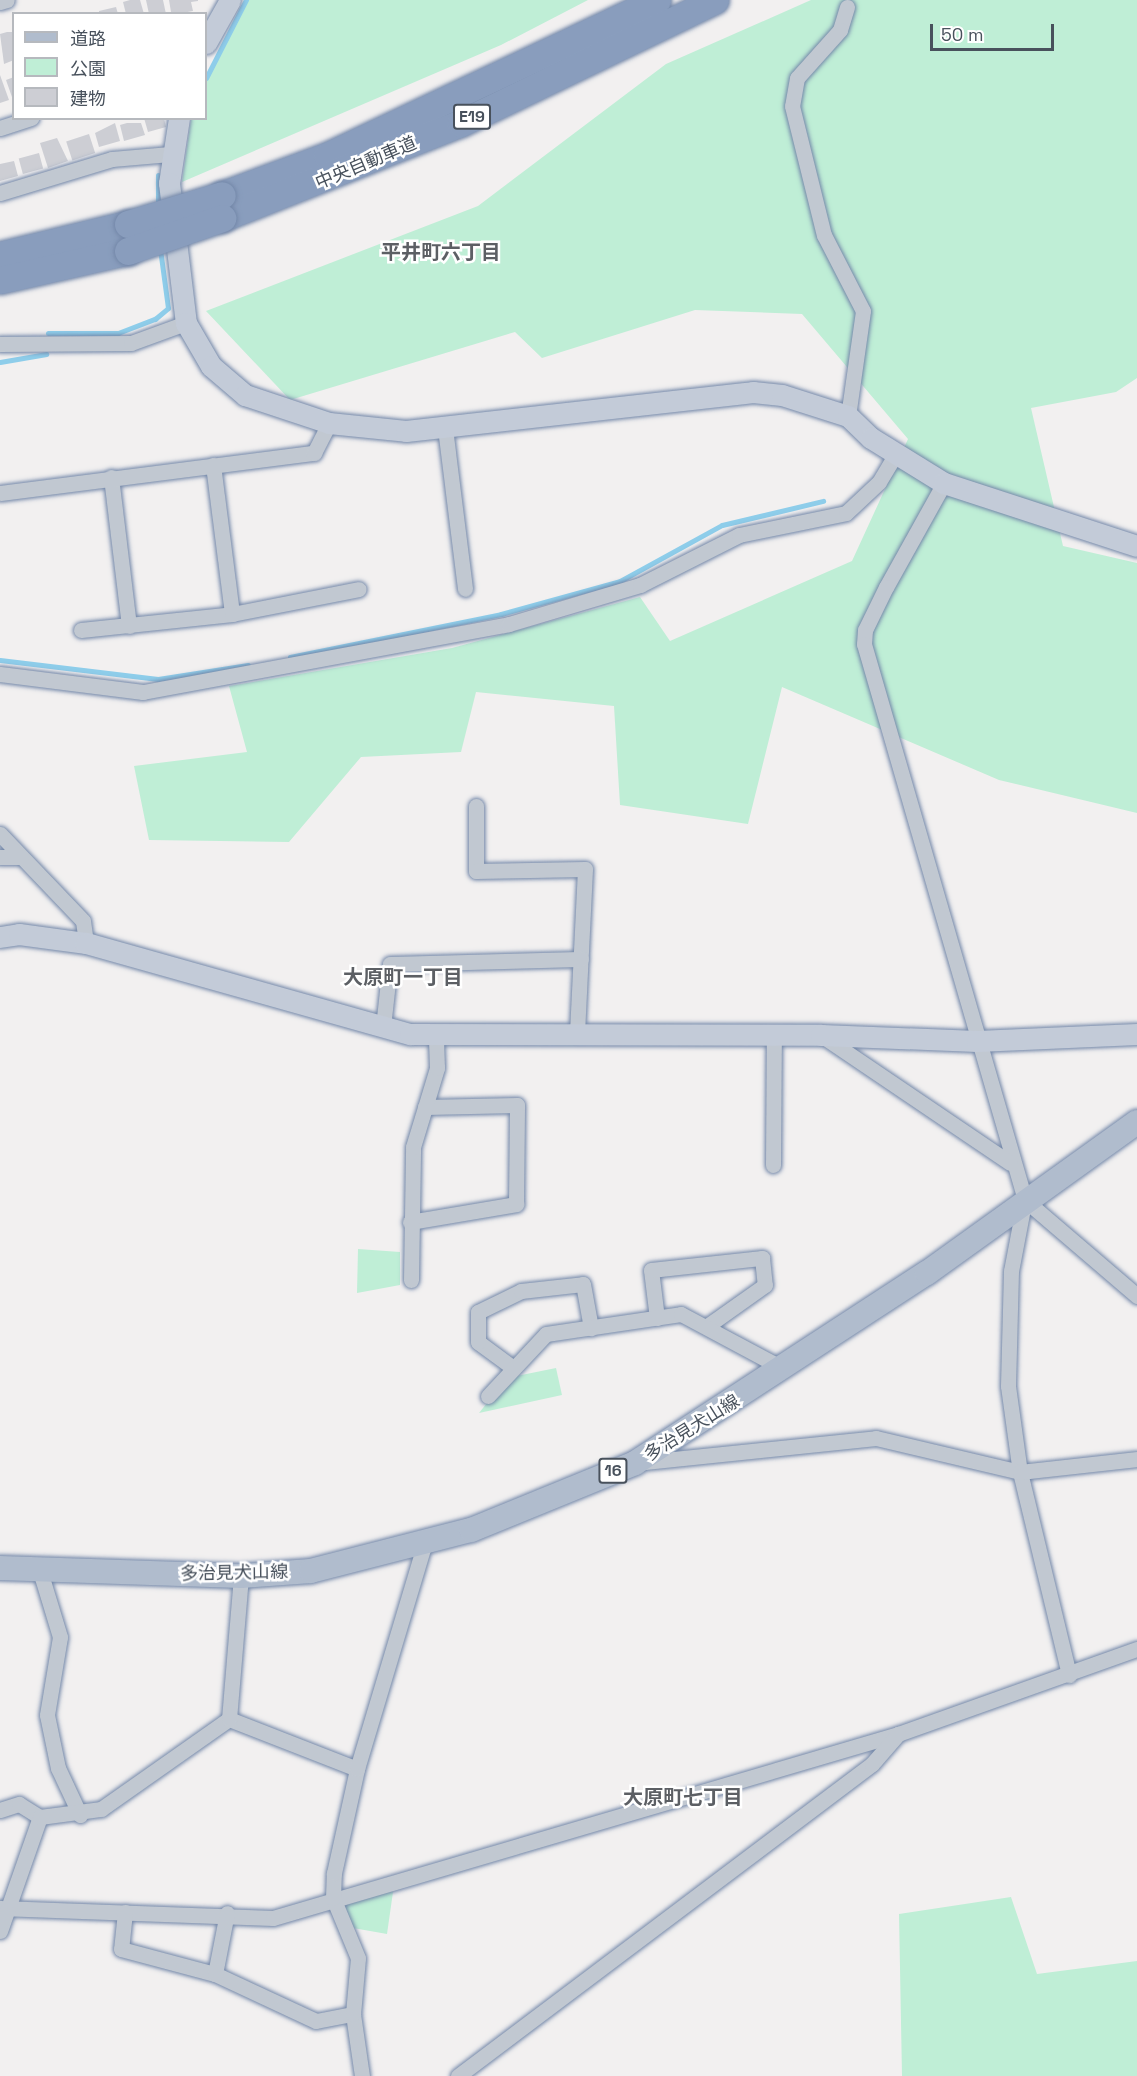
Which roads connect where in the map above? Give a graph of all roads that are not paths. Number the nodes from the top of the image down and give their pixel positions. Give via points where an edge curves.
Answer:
1 (7, 0) edge
2 (230, 0) edge
3 (657, 0) edge
4 (715, 0) edge
5 (0, 2) edge
6 (847, 8) dead end
7 (207, 41) edge
8 (25, 120) edge
9 (178, 120) edge
10 (0, 128) edge
11 (170, 154) junction
12 (0, 193) edge
13 (222, 207) junction
14 (0, 255) edge
15 (0, 280) edge
16 (186, 323) junction
17 (0, 344) edge
18 (848, 416) junction
19 (329, 423) junction
20 (445, 428) junction
21 (896, 454) junction
22 (213, 465) junction
23 (111, 477) junction
24 (944, 483) junction
25 (0, 493) edge
26 (1137, 546) edge
27 (359, 589) dead end
28 (465, 589) dead end
29 (232, 614) junction
30 (129, 626) junction
31 (81, 630) dead end
32 (0, 674) edge
33 (476, 806) dead end
34 (0, 834) edge
35 (0, 857) edge
36 (21, 857) junction
37 (0, 937) edge
38 (86, 943) junction
39 (581, 959) junction
40 (383, 1027) junction
41 (578, 1034) junction
42 (1137, 1034) edge
43 (436, 1035) junction
44 (774, 1035) junction
45 (821, 1035) junction
46 (977, 1041) junction
47 (425, 1107) junction
48 (1137, 1122) edge
49 (1010, 1163) junction
50 (773, 1165) dead end
51 (1024, 1200) junction
52 (410, 1222) junction
53 (411, 1280) dead end
54 (1137, 1296) edge
55 (657, 1318) junction
56 (706, 1327) junction
57 (591, 1328) junction
58 (512, 1367) junction
59 (783, 1369) junction
60 (488, 1396) dead end
61 (1137, 1459) edge
62 (635, 1463) junction
63 (1020, 1472) junction
64 (424, 1545) junction
65 (0, 1568) edge
66 (40, 1571) junction
67 (241, 1576) junction
68 (1137, 1649) edge
69 (1069, 1675) junction
70 (229, 1719) junction
71 (898, 1734) junction
72 (357, 1769) junction
73 (0, 1810) edge
74 (80, 1815) junction
75 (39, 1817) junction
76 (333, 1899) junction
77 (4, 1908) edge
78 (125, 1912) junction
79 (227, 1912) junction
80 (0, 1931) edge
81 (215, 1974) junction
82 (353, 2014) junction
83 (362, 2076) edge
84 (458, 2076) edge

1 - 5 street
2 - 7 street
3 - 13 highway, 中央自動車道 / E19
4 - 13 highway, 中央自動車道 / E19 via 461,123
6 - 18 street via 840,30 797,78 792,106 824,235 863,311
8 - 10 street
9 - 11 street
11 - 12 street via 112,159
11 - 16 street via 174,257
13 - 14 highway, 中央自動車道 / E19, bridge via 128,224
13 - 15 highway, 中央自動車道 / E19, bridge via 128,251
16 - 17 street via 131,344
16 - 19 street via 211,366 245,395
18 - 20 street via 818,404 753,392
18 - 21 street
19 - 20 street via 406,430
19 - 22 street via 314,453
20 - 28 street
21 - 24 street
21 - 32 street via 862,501 846,513 739,535 640,585 510,624 143,692
22 - 23 street
22 - 29 street
23 - 25 street
23 - 30 street
24 - 26 street
24 - 46 street via 886,586 865,630 864,644
27 - 29 street
29 - 30 street
30 - 31 street
33 - 39 street via 476,871 585,870
34 - 36 street
35 - 36 street
36 - 38 street via 84,921
37 - 38 street
38 - 40 street
39 - 40 street via 390,964
39 - 41 street
40 - 43 street
41 - 43 street
41 - 44 street
42 - 46 street
43 - 47 street via 437,1068
44 - 45 street
44 - 50 street
45 - 46 street
45 - 49 street
46 - 49 street
47 - 52 street via 413,1147
47 - 52 street via 517,1105 516,1204
48 - 51 main road, 多治見犬山線 / 16
49 - 51 street
51 - 54 street
51 - 59 main road, 多治見犬山線 / 16
51 - 63 street via 1011,1271 1007,1343
52 - 53 street
55 - 56 street via 681,1314
55 - 56 street via 651,1269 762,1258 765,1285
55 - 57 street
56 - 59 street
57 - 58 street via 546,1334
57 - 58 street via 582,1284 521,1291 478,1312 478,1342
58 - 60 street
59 - 62 main road, 多治見犬山線 / 16
61 - 63 street
62 - 63 street via 876,1438
62 - 64 main road, 多治見犬山線 / 16
63 - 69 street
64 - 67 main road, 多治見犬山線 / 16 via 311,1571
64 - 72 street
65 - 66 main road, 多治見犬山線 / 16
66 - 67 main road, 多治見犬山線 / 16
66 - 74 street via 60,1637 47,1715 58,1768
67 - 70 street
68 - 69 street
69 - 71 street
70 - 72 street
70 - 74 street via 101,1809
71 - 76 street
71 - 84 street via 872,1764
72 - 76 street
73 - 75 street via 19,1804
74 - 75 street
75 - 77 street
76 - 79 street via 273,1918
76 - 82 street via 358,1958
77 - 78 street
77 - 80 street
78 - 79 street
78 - 81 street via 121,1949
79 - 81 street
81 - 82 street via 316,2021
82 - 83 street

